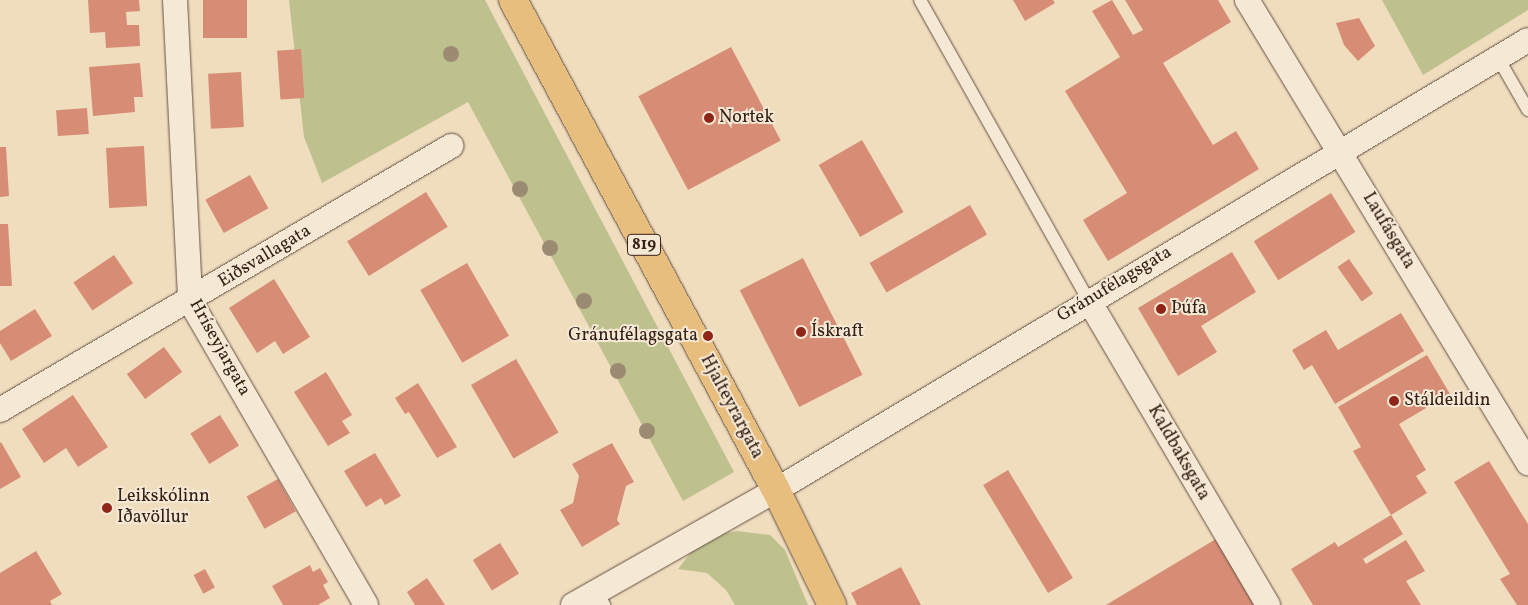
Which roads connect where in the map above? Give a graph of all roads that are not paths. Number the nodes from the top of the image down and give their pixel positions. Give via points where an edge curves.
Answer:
1 (175, 0) edge
2 (513, 0) edge
3 (920, 0) edge
4 (1247, 0) edge
5 (1528, 40) edge
6 (1498, 58) junction
7 (1528, 110) edge
8 (451, 146) dead end
9 (1339, 151) junction
10 (1089, 300) junction
11 (190, 301) junction
12 (3, 400) edge
13 (1528, 463) edge
14 (776, 490) junction
15 (601, 598) edge
16 (366, 605) edge
17 (573, 605) edge
18 (832, 605) edge
19 (1268, 605) edge

1 - 11 street, Hríseyjargata
2 - 14 main road, Hjalteyrargata / 819
3 - 10 lane
4 - 9 street, Laufásgata
5 - 6 street, Gránufélagsgata
6 - 7 lane
6 - 9 street, Gránufélagsgata
8 - 11 street, Eiðsvallagata
9 - 10 street, Gránufélagsgata
9 - 13 street, Laufásgata
10 - 14 street, Gránufélagsgata
10 - 19 street, Kaldbaksgata
11 - 12 street, Eiðsvallagata
11 - 16 street, Hríseyjargata
14 - 15 street, Gránufélagsgata
14 - 18 main road, Hjalteyrargata / 819
15 - 17 street, Gránufélagsgata

